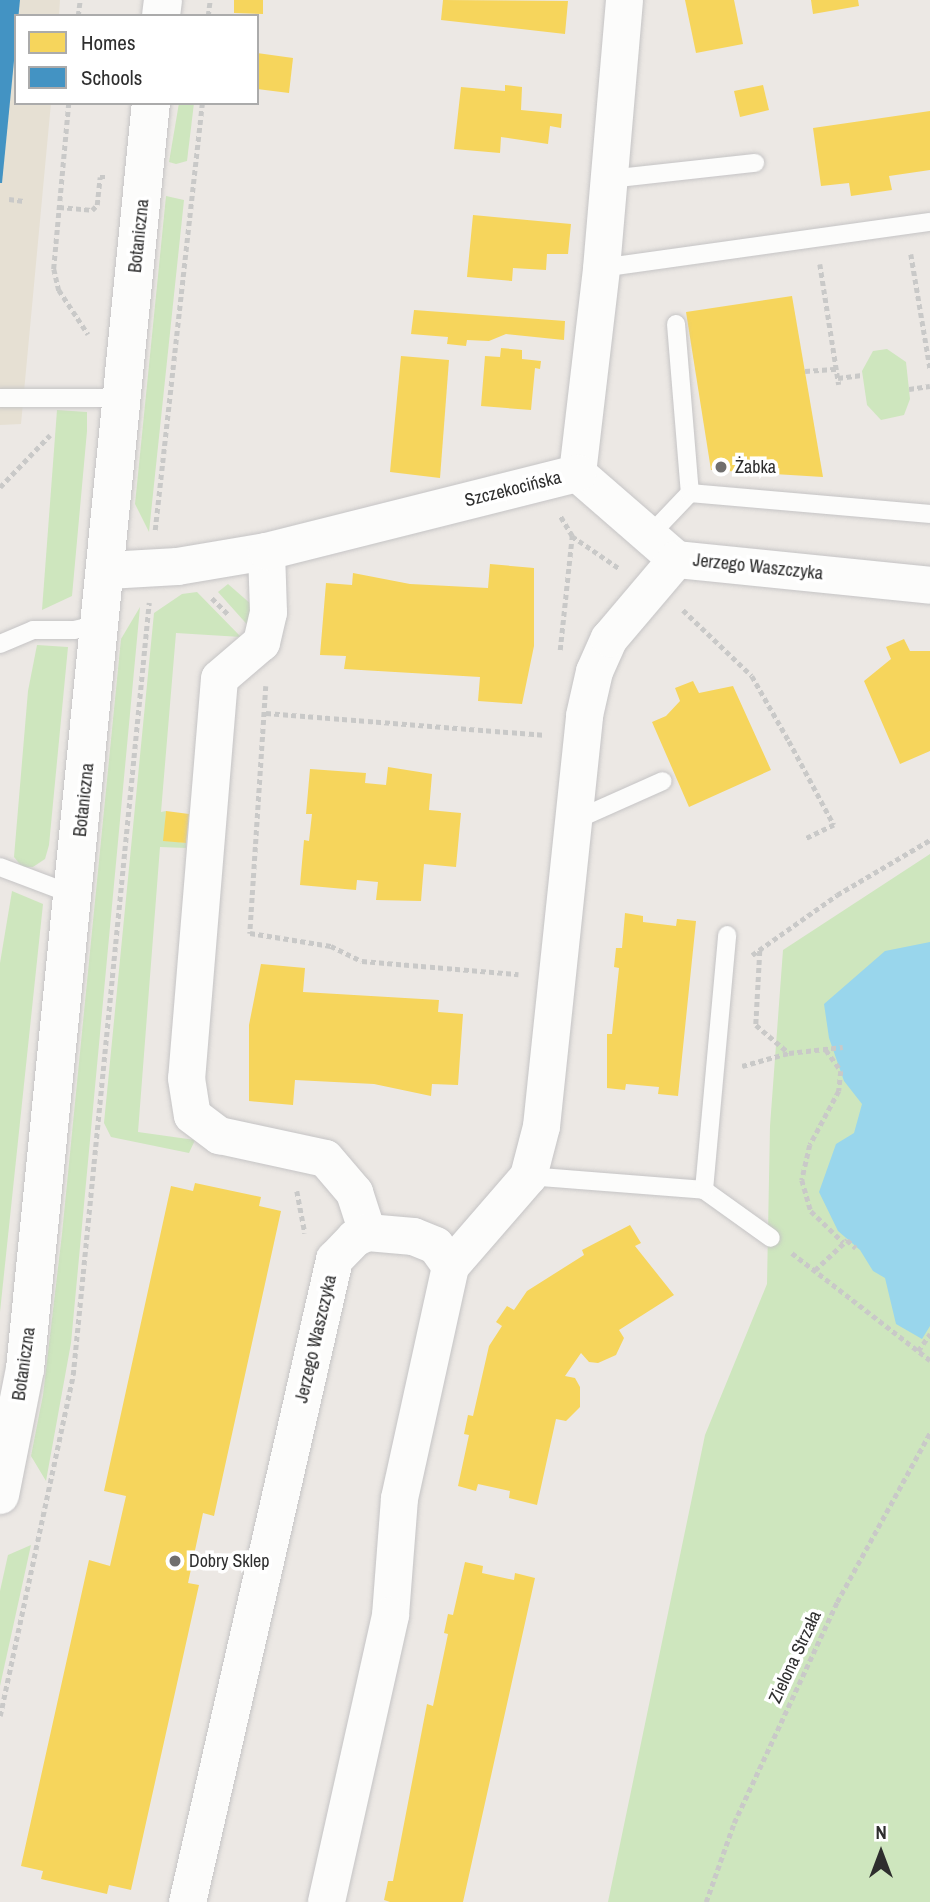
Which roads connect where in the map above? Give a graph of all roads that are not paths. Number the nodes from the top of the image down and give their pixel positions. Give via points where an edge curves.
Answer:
1 (625, 0) edge
2 (151, 105) edge
3 (755, 163) dead end
4 (609, 179) junction
5 (930, 222) edge
6 (601, 268) junction
7 (676, 324) dead end
8 (0, 398) edge
9 (125, 398) junction
10 (576, 473) junction
11 (690, 493) junction
12 (930, 514) edge
13 (649, 536) junction
14 (266, 551) junction
15 (676, 559) junction
16 (107, 570) junction
17 (930, 585) edge
18 (101, 624) junction
19 (0, 644) edge
20 (663, 781) dead end
21 (573, 821) junction
22 (0, 866) edge
23 (74, 895) junction
24 (727, 935) dead end
25 (528, 1176) junction
26 (704, 1190) junction
27 (367, 1232) junction
28 (771, 1238) road end
29 (450, 1266) junction
30 (0, 1495) edge
31 (187, 1902) edge
32 (326, 1902) edge

1 - 4 street, Szczekocińska
2 - 9 main road, Botaniczna
3 - 4 lane
4 - 6 street, Szczekocińska
5 - 6 lane
6 - 10 street, Szczekocińska
7 - 11 lane
8 - 9 lane
9 - 16 main road, Botaniczna
10 - 13 street, Jerzego Waszczyka
10 - 14 street, Szczekocińska
11 - 12 lane
11 - 13 lane
13 - 15 street, Jerzego Waszczyka
14 - 16 street, Szczekocińska via 177,566
14 - 27 street via 268,612 256,646 219,678 186,1078 192,1115 219,1135 326,1158 354,1192
15 - 17 street, Jerzego Waszczyka
15 - 21 street via 609,638 594,671 584,715
16 - 18 main road, Botaniczna
18 - 19 lane via 74,630 33,630
18 - 23 main road, Botaniczna
20 - 21 lane
21 - 25 street via 541,1126
22 - 23 lane
23 - 30 main road, Botaniczna via 25,1369
24 - 26 lane
25 - 26 lane
25 - 29 street
26 - 28 lane
27 - 29 street via 413,1236 435,1245
27 - 31 street, Jerzego Waszczyka via 354,1238 334,1259
29 - 32 street via 399,1498 390,1615

